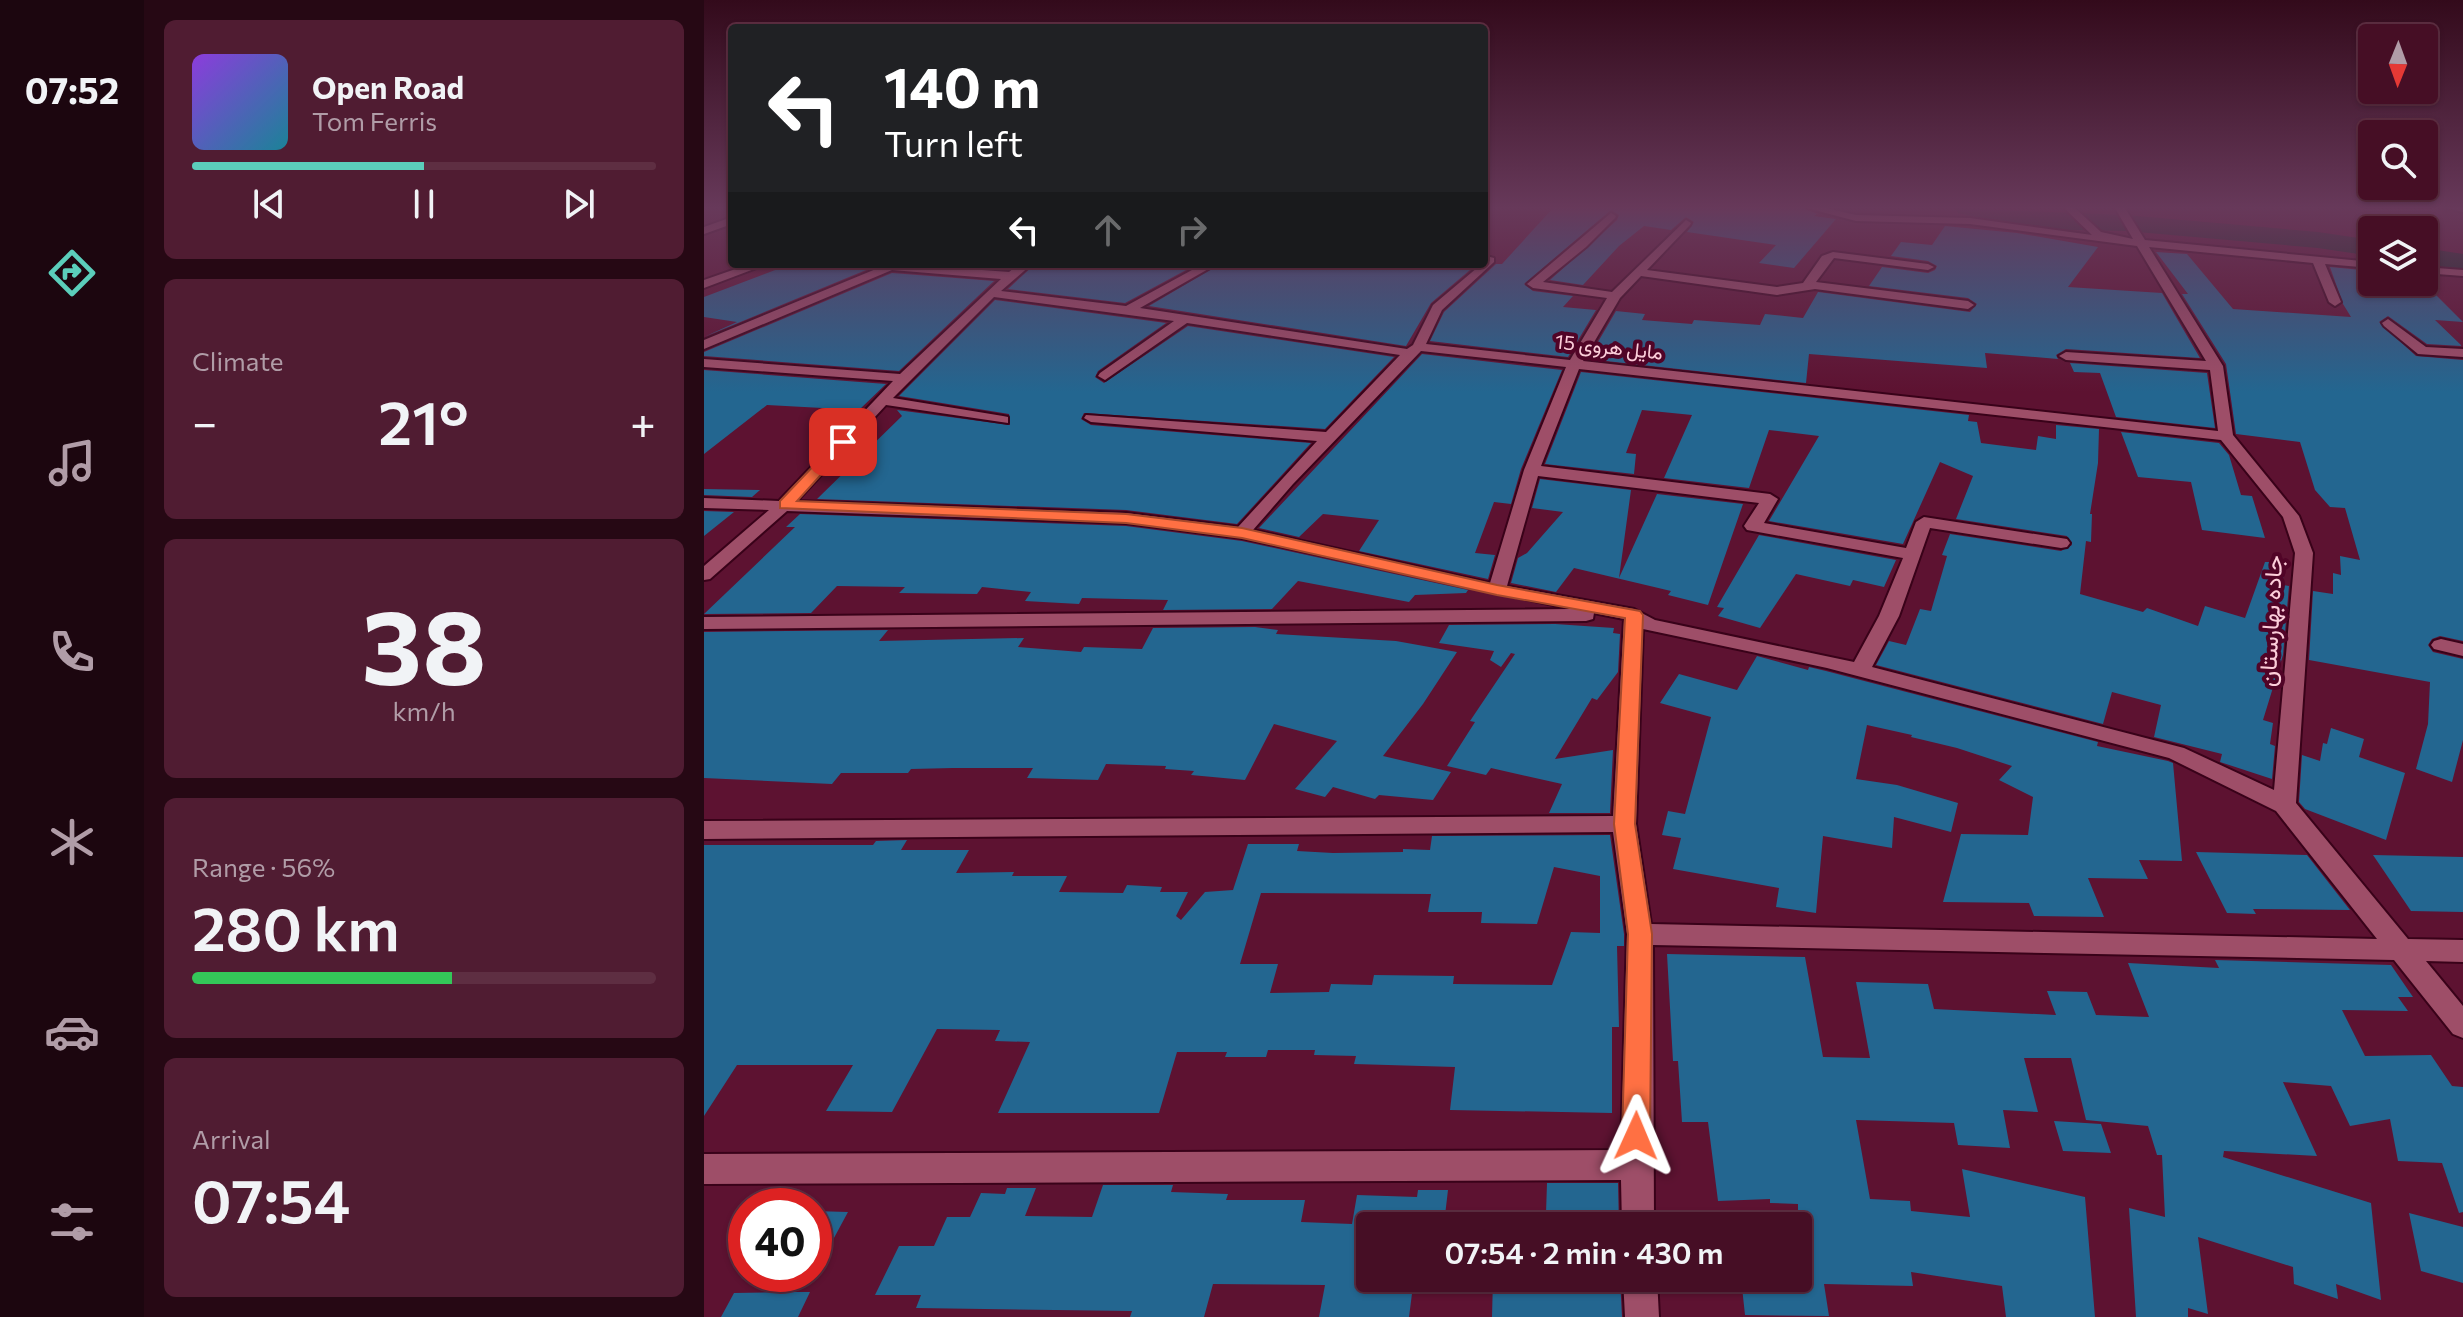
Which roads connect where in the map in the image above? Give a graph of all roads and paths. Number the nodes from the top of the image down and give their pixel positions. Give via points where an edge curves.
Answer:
1 (719, 269) edge
2 (747, 269) edge
3 (884, 269) edge
4 (923, 269) edge
5 (1019, 269) edge
6 (1201, 269) edge
7 (1480, 269) edge
8 (1551, 269) edge
9 (1640, 269) edge
10 (1818, 269) edge
11 (2153, 269) edge
12 (2321, 269) edge
13 (2438, 271) edge
14 (1638, 272) junction
15 (2463, 273) edge
16 (735, 274) junction
17 (1010, 276) junction
18 (704, 284) edge
19 (1808, 285) junction
20 (991, 293) junction
21 (1615, 296) junction
22 (2335, 302) dead end
23 (1968, 305) dead end
24 (1128, 310) junction
25 (1184, 319) junction
26 (2388, 323) dead end
27 (704, 345) edge
28 (1414, 350) junction
29 (2463, 353) edge
30 (2066, 356) dead end
31 (704, 363) edge
32 (1575, 363) junction
33 (2216, 366) junction
34 (1105, 376) dead end
35 (903, 378) junction
36 (882, 400) junction
37 (1091, 418) dead end
38 (1003, 420) dead end
39 (2226, 436) junction
40 (1330, 437) junction
41 (1532, 470) junction
42 (704, 503) edge
43 (785, 505) junction
44 (1242, 533) junction
45 (2061, 543) dead end
46 (1913, 554) junction
47 (704, 575) edge
48 (1497, 590) junction
49 (1634, 615) junction
50 (704, 623) edge
51 (2441, 645) dead end
52 (2463, 650) edge
53 (1860, 670) junction
54 (2284, 805) junction
55 (1624, 824) junction
56 (704, 830) edge
57 (1640, 934) junction
58 (2402, 951) junction
59 (2463, 951) edge
60 (2463, 1026) edge
61 (1636, 1165) junction
62 (704, 1169) edge
63 (1638, 1212) edge
64 (1641, 1292) edge
65 (1642, 1317) edge

1 - 16 street
2 - 16 street
3 - 27 street
4 - 17 street
5 - 17 street
6 - 24 street
7 - 28 street via 1437,308
8 - 21 street via 1533,284
9 - 14 street
10 - 19 street
11 - 33 street
12 - 22 street
13 - 15 street
14 - 19 street via 1777,291
14 - 21 street
16 - 18 street
17 - 20 street
19 - 23 street
20 - 24 street, مایل هروی 15
20 - 35 street
21 - 32 street
24 - 25 street, مایل هروی 15
25 - 28 street, مایل هروی 15
25 - 34 street
26 - 29 street via 2423,351
28 - 32 street, مایل هروی 15
28 - 40 street
30 - 33 street
31 - 35 street
32 - 39 street, مایل هروی 15
32 - 41 street
33 - 39 street
35 - 36 street
36 - 38 street
36 - 43 street
37 - 40 street
39 - 54 street, جاده بهارستان via 2291,516 2304,553
40 - 44 street
41 - 46 street via 1770,499 1753,526
41 - 48 street
42 - 43 street
43 - 44 street via 1126,518
43 - 47 street
44 - 48 street
45 - 46 street via 1924,522
46 - 53 street
48 - 49 street
49 - 50 street
49 - 53 street via 1649,625
49 - 55 street
51 - 52 street
53 - 54 street via 2176,753
54 - 58 street
55 - 56 street
55 - 57 street
57 - 58 street
57 - 61 street
58 - 59 street
58 - 60 street
61 - 62 street
61 - 63 street
64 - 65 street

